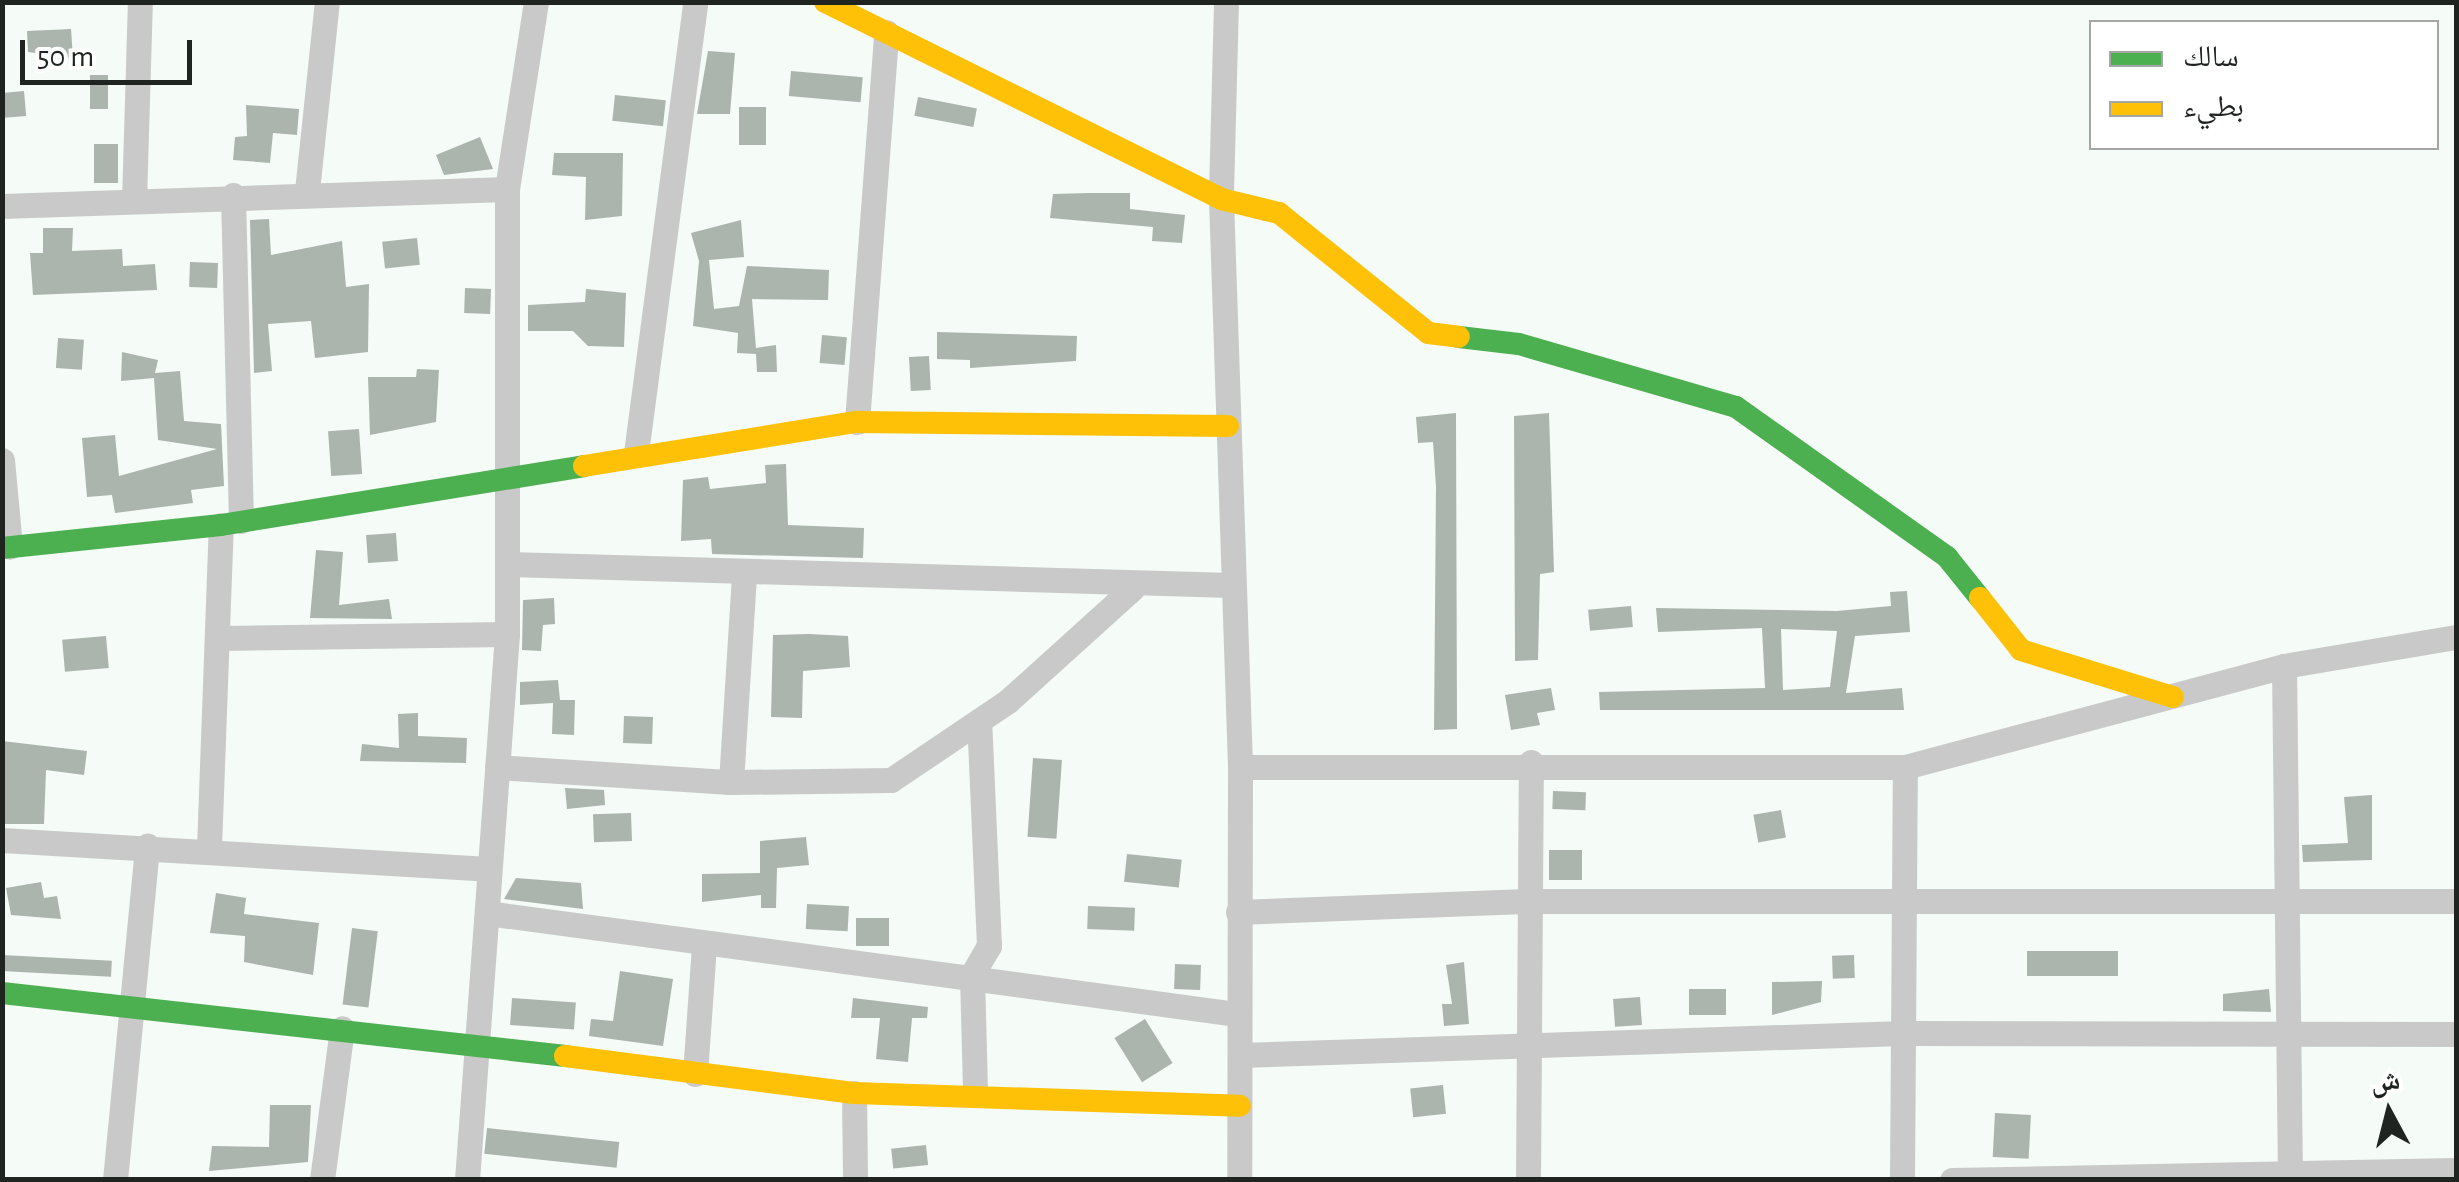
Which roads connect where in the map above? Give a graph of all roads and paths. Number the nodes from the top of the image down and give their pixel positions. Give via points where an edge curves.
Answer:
1 (140, 2) edge
2 (327, 2) edge
3 (536, 2) edge
4 (695, 2) edge
5 (824, 2) edge
6 (1226, 2) edge
7 (886, 32) junction
8 (507, 189) junction
9 (306, 192) junction
10 (233, 195) junction
11 (1221, 199) junction
12 (134, 201) junction
13 (2, 206) edge
14 (858, 422) junction
15 (1228, 426) junction
16 (636, 453) junction
17 (2, 460) edge
18 (512, 476) junction
19 (231, 523) junction
20 (6, 547) edge
21 (509, 564) junction
22 (744, 575) junction
23 (1232, 585) junction
24 (1132, 589) junction
25 (506, 634) junction
26 (218, 638) junction
27 (2456, 638) edge
28 (2284, 666) junction
29 (2173, 697) junction
30 (978, 721) junction
31 (1531, 762) junction
32 (497, 767) junction
33 (1905, 767) junction
34 (1240, 768) junction
35 (731, 782) junction
36 (2, 840) edge
37 (147, 846) junction
38 (209, 848) junction
39 (488, 868) junction
40 (1904, 899) junction
41 (2287, 900) junction
42 (1530, 901) junction
43 (2456, 901) edge
44 (1238, 912) junction
45 (487, 914) junction
46 (704, 944) junction
47 (972, 975) junction
48 (2, 993) edge
49 (135, 1001) junction
50 (1236, 1014) junction
51 (342, 1028) junction
52 (1903, 1033) junction
53 (2456, 1034) edge
54 (2288, 1037) junction
55 (1528, 1040) junction
56 (480, 1050) junction
57 (1240, 1055) junction
58 (695, 1074) junction
59 (976, 1090) junction
60 (854, 1093) junction
61 (1240, 1106) junction
62 (2456, 1170) edge
63 (2290, 1176) edge
64 (115, 1180) edge
65 (322, 1180) edge
66 (468, 1180) edge
67 (856, 1180) edge
68 (1238, 1180) edge
69 (1528, 1180) edge
70 (1902, 1180) edge
71 (1952, 1180) edge

1 - 12 street
2 - 9 street
3 - 8 street
4 - 16 street
5 - 7 street
6 - 11 street
7 - 11 street
7 - 14 street
8 - 9 street
8 - 18 street
9 - 10 street
10 - 12 street
10 - 19 street
11 - 15 street
11 - 29 street via 1279,213 1428,333 1518,344 1736,407 1947,556 2022,650
12 - 13 street
14 - 15 street
14 - 16 street
15 - 23 street
16 - 18 street
17 - 20 street
18 - 19 street
18 - 21 street
19 - 20 street
19 - 26 street
21 - 22 street
21 - 25 street
22 - 24 street
22 - 35 street
23 - 24 street
23 - 34 street
24 - 30 street
25 - 26 street
25 - 32 street
26 - 38 street
27 - 28 street
28 - 29 street
28 - 41 street
29 - 33 street
30 - 35 street via 892,780
30 - 47 street via 988,946
31 - 33 street
31 - 34 street
31 - 42 street
32 - 35 street
32 - 39 street
33 - 40 street
34 - 44 street
36 - 37 street
37 - 38 street
37 - 49 street
38 - 39 street
39 - 45 street
40 - 41 street
40 - 42 street
40 - 52 street
41 - 43 street
41 - 54 street
42 - 44 street
42 - 55 street
44 - 50 street
45 - 46 street
45 - 56 street
46 - 47 street
46 - 58 street
47 - 50 street
47 - 59 street
48 - 49 street
49 - 51 street
49 - 64 street
50 - 57 street
51 - 56 street
51 - 65 street
52 - 54 street
52 - 55 street
52 - 70 street
53 - 54 street
54 - 63 street
55 - 57 street
55 - 69 street
56 - 58 street
56 - 66 street
57 - 61 street
58 - 60 street
59 - 60 street
59 - 61 street
60 - 67 street
61 - 68 street
62 - 63 street
63 - 71 street

